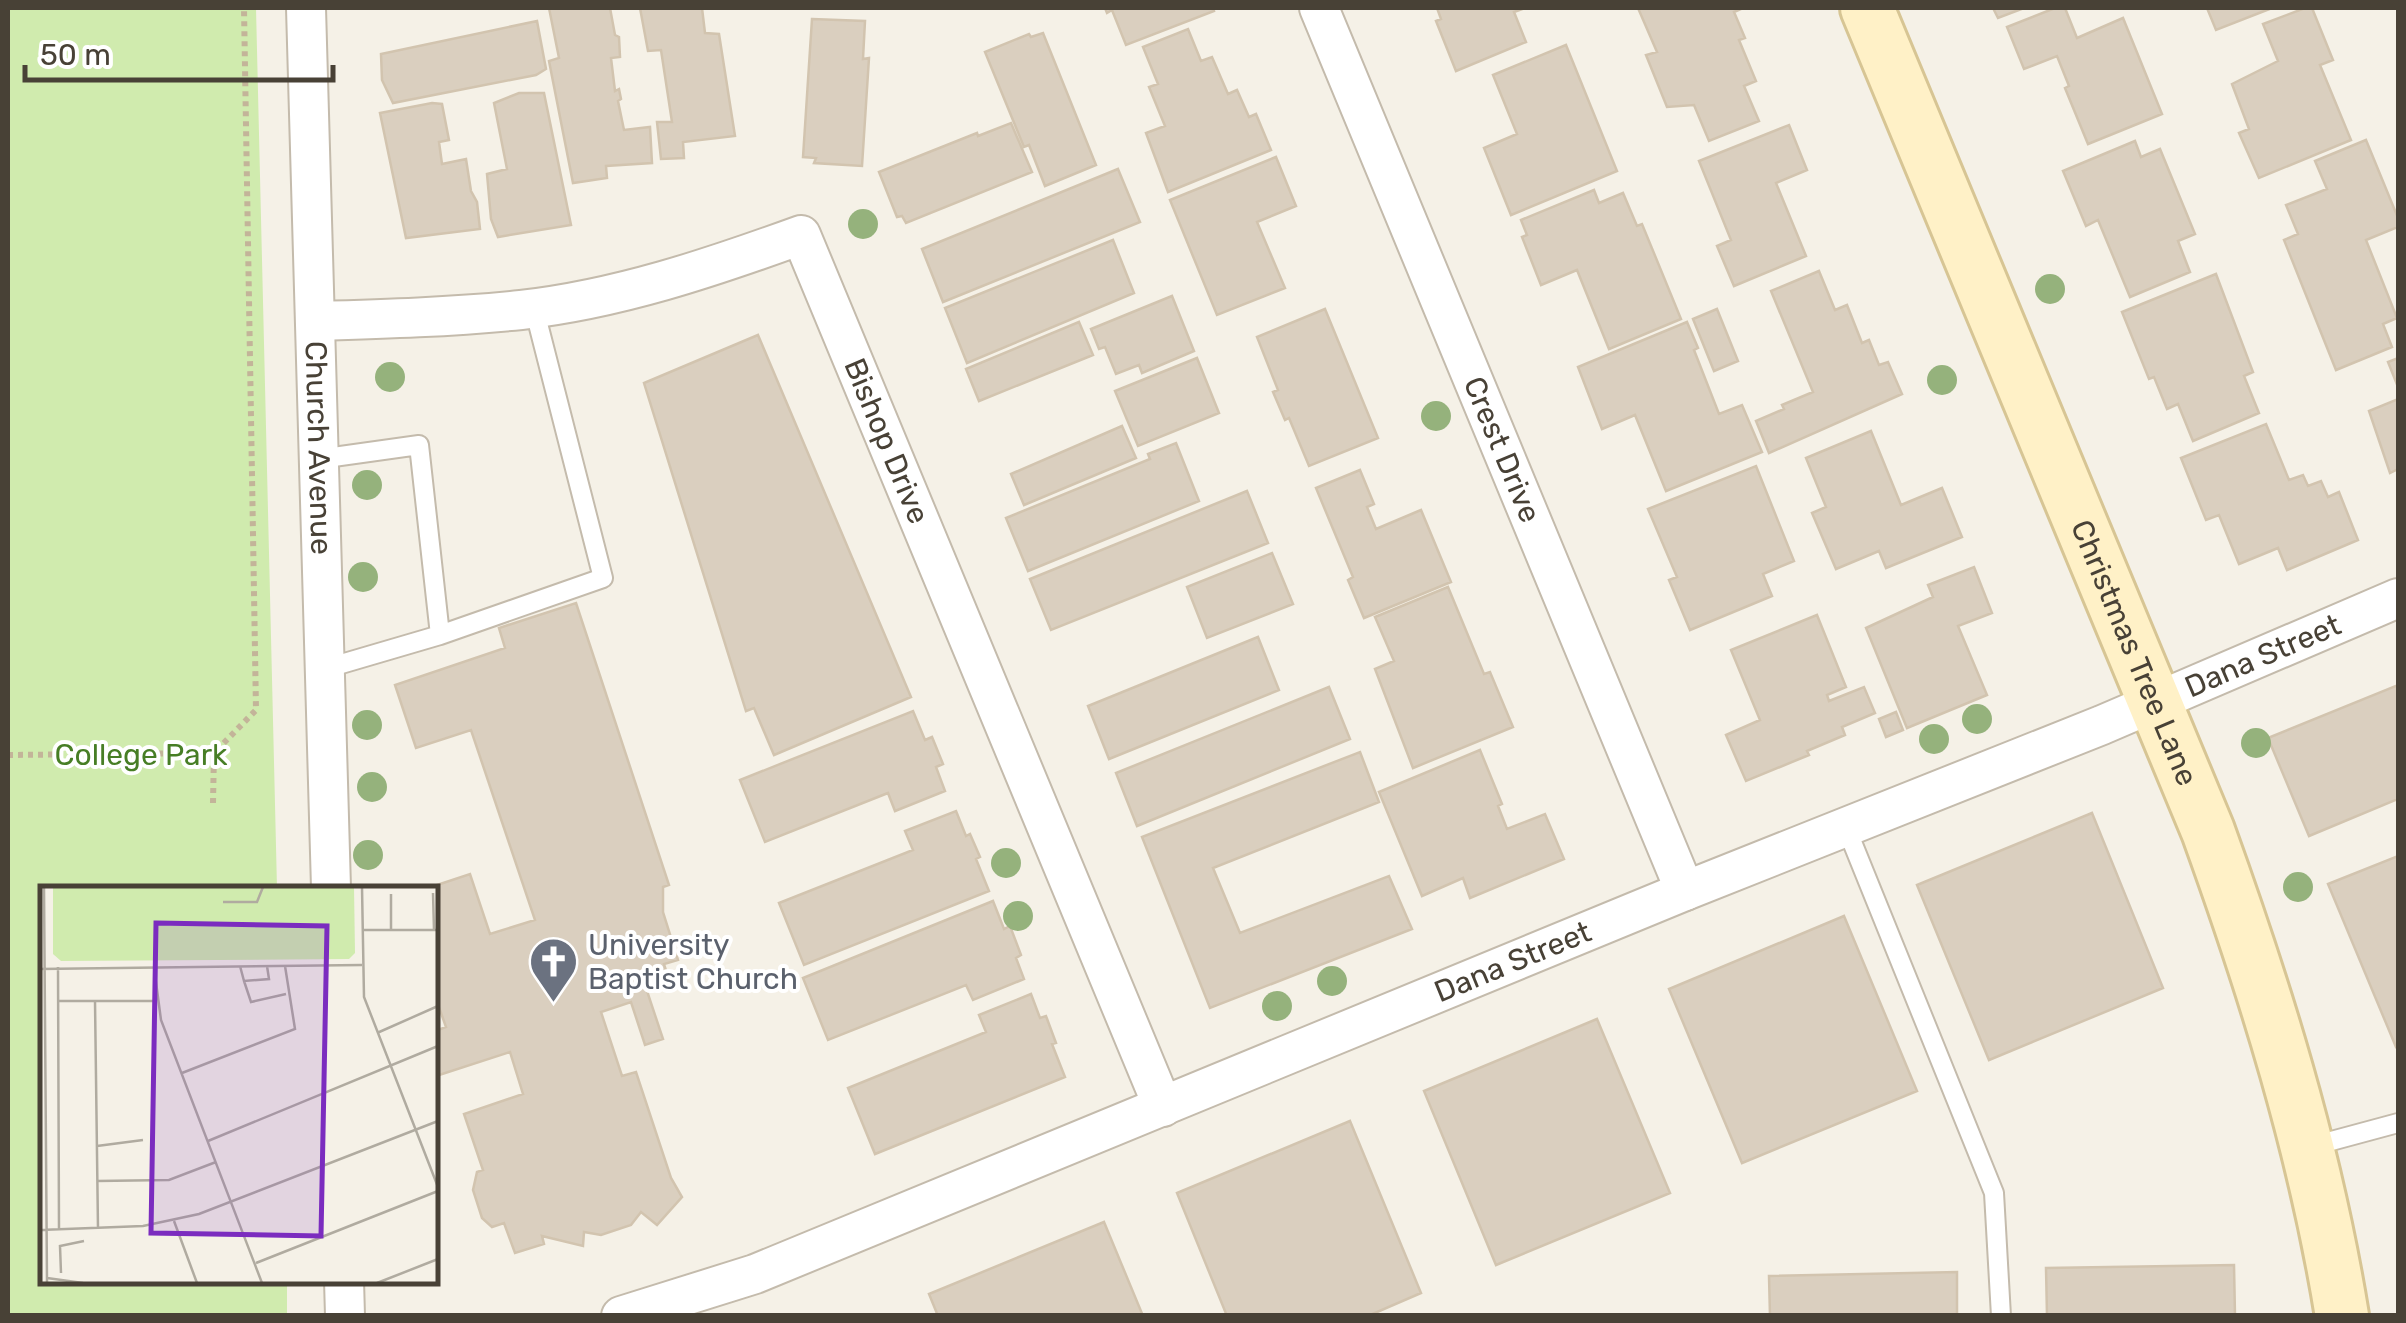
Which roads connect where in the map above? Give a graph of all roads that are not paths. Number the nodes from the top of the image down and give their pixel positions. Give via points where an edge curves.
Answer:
1 (306, 8) edge
2 (1319, 8) edge
3 (1868, 8) edge
4 (534, 308) junction
5 (315, 320) junction
6 (319, 459) junction
7 (2398, 598) edge
8 (440, 636) junction
9 (324, 669) junction
10 (2153, 701) junction
11 (1846, 826) junction
12 (331, 886) edge
13 (1684, 891) junction
14 (1163, 1107) junction
15 (2398, 1123) edge
16 (2308, 1147) junction
17 (344, 1283) edge
18 (345, 1316) edge
19 (621, 1316) edge
20 (2001, 1316) edge
21 (2342, 1316) edge

1 - 5 street, Church Avenue
2 - 13 street, Crest Drive
3 - 10 street, Christmas Tree Lane
4 - 5 street, Bishop Drive
4 - 8 lane via 603,578
4 - 14 street, Bishop Drive via 710,268 801,235
5 - 6 street, Church Avenue
6 - 8 lane via 419,445
6 - 9 street, Church Avenue
7 - 10 street, Dana Street
8 - 9 lane
9 - 12 street, Church Avenue
10 - 11 street, Dana Street
10 - 16 street, Christmas Tree Lane via 2253,955
11 - 13 street, Dana Street
11 - 20 lane via 1990,1179
13 - 14 street, Dana Street
14 - 19 street, Dana Street via 755,1274
15 - 16 lane
16 - 21 street, Christmas Tree Lane
17 - 18 street

